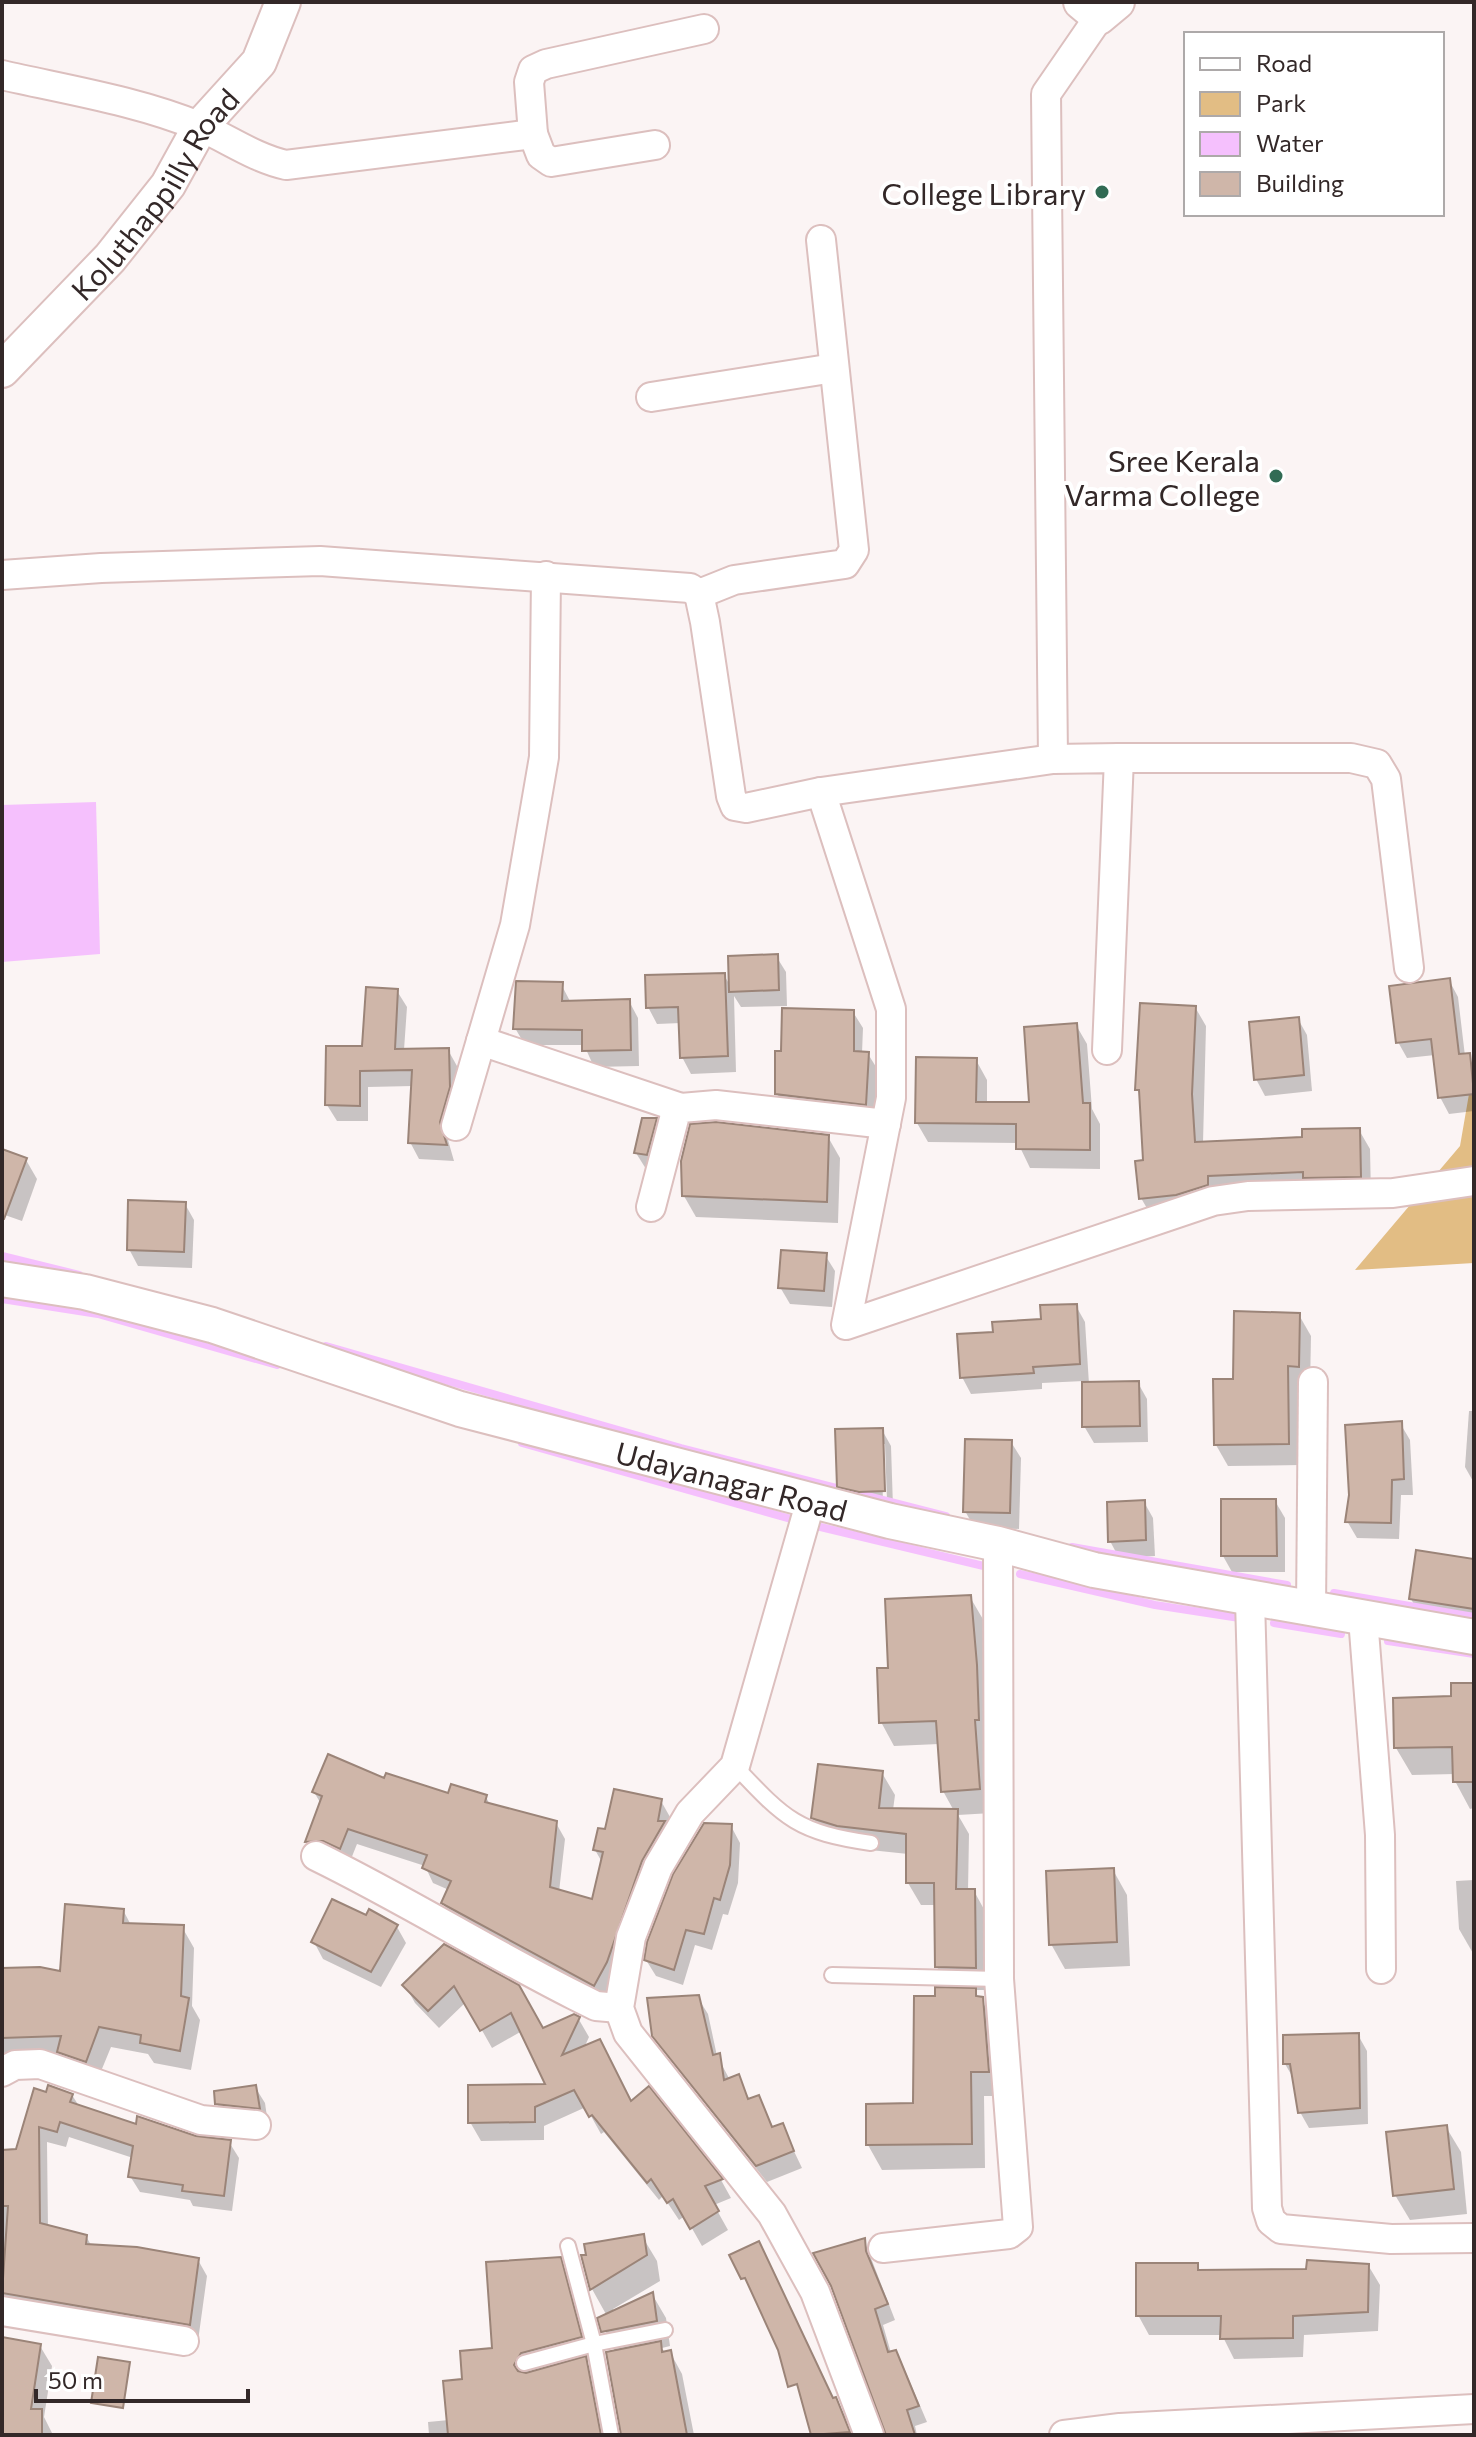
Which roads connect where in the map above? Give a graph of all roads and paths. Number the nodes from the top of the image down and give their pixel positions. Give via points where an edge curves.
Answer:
1 (283, 2) edge
2 (1099, 7) edge
3 (704, 29) dead end
4 (2, 75) edge
5 (200, 127) junction
6 (533, 134) junction
7 (655, 145) dead end
8 (821, 240) dead end
9 (834, 368) junction
10 (2, 370) edge
11 (651, 397) dead end
12 (2, 575) edge
13 (546, 576) junction
14 (699, 594) junction
15 (1119, 758) junction
16 (1053, 759) junction
17 (821, 792) junction
18 (1409, 968) dead end
19 (481, 1041) junction
20 (1107, 1050) dead end
21 (681, 1108) junction
22 (886, 1124) junction
23 (456, 1126) dead end
24 (1474, 1181) edge
25 (651, 1207) dead end
26 (2, 1279) edge
27 (1313, 1382) dead end
28 (811, 1500) junction
29 (998, 1544) junction
30 (1250, 1600) junction
31 (1311, 1610) junction
32 (1363, 1618) junction
33 (1474, 1637) edge
34 (735, 1766) junction
35 (871, 1843) dead end
36 (316, 1856) dead end
37 (1381, 1969) dead end
38 (832, 1975) dead end
39 (999, 1979) junction
40 (619, 2008) junction
41 (2, 2072) edge
42 (256, 2125) dead end
43 (1474, 2238) edge
44 (568, 2246) dead end
45 (883, 2248) dead end
46 (2, 2311) edge
47 (665, 2330) dead end
48 (184, 2341) dead end
49 (594, 2344) junction
50 (524, 2363) dead end
51 (1474, 2409) edge
52 (611, 2435) edge
53 (869, 2435) edge
54 (1064, 2435) edge

1 - 5 street, Koluthappilly Road via 259,62
2 - 16 street via 1046,94
3 - 6 street via 533,70
4 - 5 street via 120,101
5 - 6 street via 267,161 286,165
5 - 10 street, Koluthappilly Road via 168,185 129,234
6 - 7 street via 541,155 551,162
8 - 9 street
9 - 11 street
9 - 14 street via 851,559 721,583
12 - 13 street via 320,561
13 - 14 street via 676,584
13 - 19 street via 544,757 515,925
14 - 17 street via 735,806 756,807
15 - 16 street
15 - 18 street via 1351,758 1377,764 1386,779
15 - 20 street
16 - 17 street
17 - 22 street via 891,1009
19 - 21 street
19 - 23 street
21 - 22 street via 716,1105
21 - 25 street
22 - 24 street via 846,1325 1213,1201 1393,1193
26 - 28 street, Udayanagar Road via 85,1292 212,1325 460,1409
27 - 31 street
28 - 29 street, Udayanagar Road
28 - 34 street
29 - 30 street, Udayanagar Road via 1094,1570
29 - 39 street
30 - 31 street, Udayanagar Road
30 - 43 street via 1271,2221 1281,2229 1391,2239
31 - 32 street, Udayanagar Road
32 - 33 street, Udayanagar Road
32 - 37 street via 1380,1835
34 - 35 lane via 804,1828
34 - 40 street via 690,1813 658,1867 631,1937
36 - 40 street via 516,1966 596,2006
38 - 39 lane
39 - 45 street via 1018,2227 1009,2234
40 - 53 street via 628,2033 772,2214 815,2292
41 - 42 street via 15,2065 40,2064 201,2120
44 - 49 lane
46 - 48 street
47 - 49 lane
49 - 50 lane
49 - 52 lane
51 - 54 street

